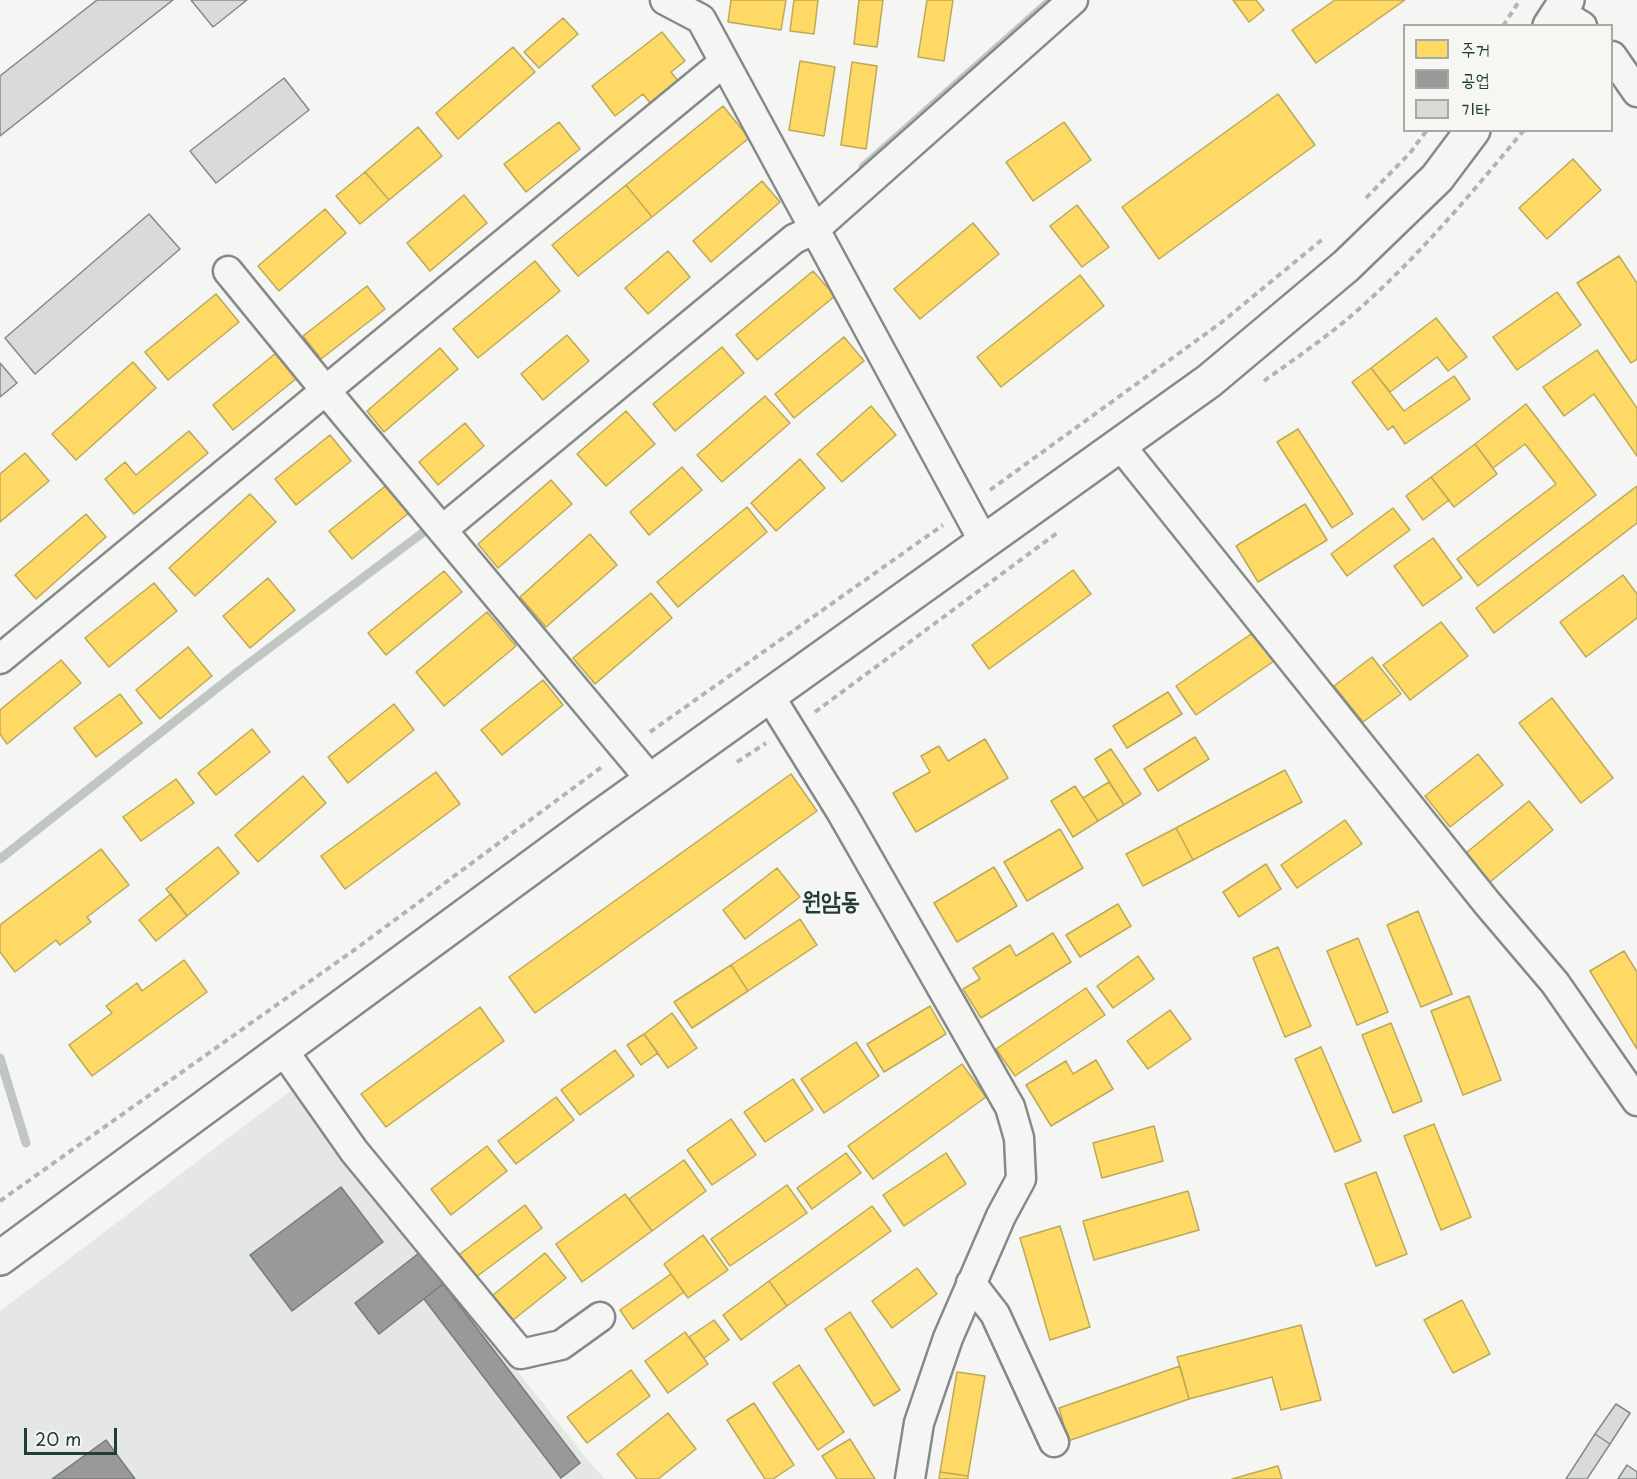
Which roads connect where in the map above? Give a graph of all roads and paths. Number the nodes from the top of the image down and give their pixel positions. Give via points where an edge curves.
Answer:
1 (665, 0) edge
2 (1073, 0) edge
3 (1520, 0) edge
4 (1504, 24) edge
5 (1613, 59) edge
6 (724, 62) junction
7 (1637, 92) edge
8 (1426, 132) edge
9 (1472, 132) edge
10 (1361, 203) dead end
11 (815, 229) junction
12 (1327, 236) dead end
13 (228, 271) dead end
14 (326, 391) junction
15 (1120, 445) junction
16 (966, 508) junction
17 (442, 530) junction
18 (984, 542) junction
19 (0, 659) edge
20 (769, 695) junction
21 (626, 749) junction
22 (651, 780) junction
23 (283, 1050) junction
24 (1637, 1101) edge
25 (0, 1201) edge
26 (0, 1257) edge
27 (970, 1283) junction
28 (600, 1317) dead end
29 (1054, 1442) dead end
30 (910, 1479) edge

1 - 6 street via 701,19
2 - 11 street
3 - 4 path
5 - 7 street
6 - 11 street
6 - 14 street
8 - 10 path
9 - 15 main road via 1437,178 1346,266 1209,381
11 - 16 street
11 - 17 street via 794,239
12 - 16 path via 1222,322
13 - 14 street
14 - 17 street
14 - 19 street
15 - 18 main road
15 - 24 street via 1555,984
16 - 18 street
16 - 21 path
17 - 21 street
18 - 20 main road
20 - 22 main road
20 - 27 street via 842,813 1010,1107 1019,1138 1021,1179
21 - 22 street
21 - 25 path via 357,948
22 - 23 main road
23 - 26 main road
23 - 28 street via 354,1151 522,1354 561,1345
27 - 29 street via 995,1314
27 - 30 street via 919,1423

